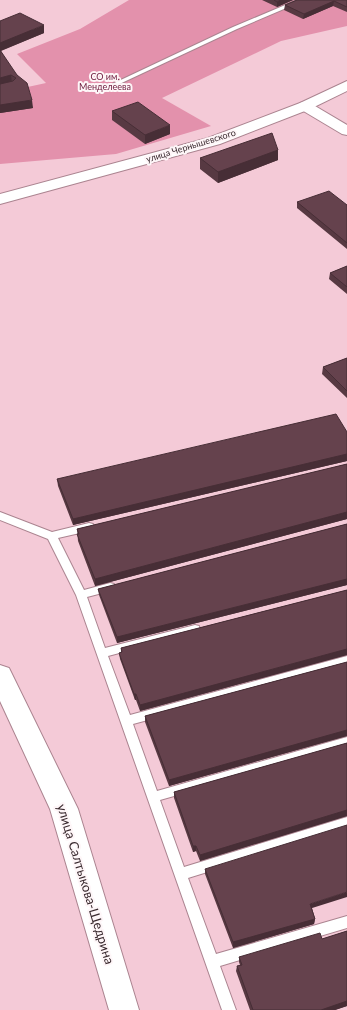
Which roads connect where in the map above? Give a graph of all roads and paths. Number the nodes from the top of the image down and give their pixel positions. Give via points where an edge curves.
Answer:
1 (302, 0) edge
2 (347, 85) edge
3 (111, 86) dead end
4 (305, 106) junction
5 (347, 131) edge
6 (0, 199) edge
7 (0, 516) edge
8 (98, 525) edge
9 (52, 536) junction
10 (119, 585) edge
11 (81, 595) junction
12 (209, 625) edge
13 (102, 653) junction
14 (347, 661) edge
15 (0, 674) edge
16 (126, 721) junction
17 (347, 742) edge
18 (153, 797) junction
19 (347, 824) edge
20 (181, 874) junction
21 (347, 922) edge
22 (212, 962) junction
23 (124, 1010) edge
24 (229, 1010) edge

1 - 3 lane
2 - 4 street, улица Чернышевского
4 - 5 street
4 - 6 street, улица Чернышевского via 214,141
7 - 9 lane
8 - 9 lane
9 - 11 lane
10 - 11 lane
11 - 13 lane
12 - 13 lane
13 - 16 lane
14 - 16 lane
15 - 23 street, улица Салтыкова-Щедрина via 64,809
16 - 18 lane
17 - 18 lane
18 - 20 lane
19 - 20 lane
20 - 22 lane
21 - 22 lane
22 - 24 lane

